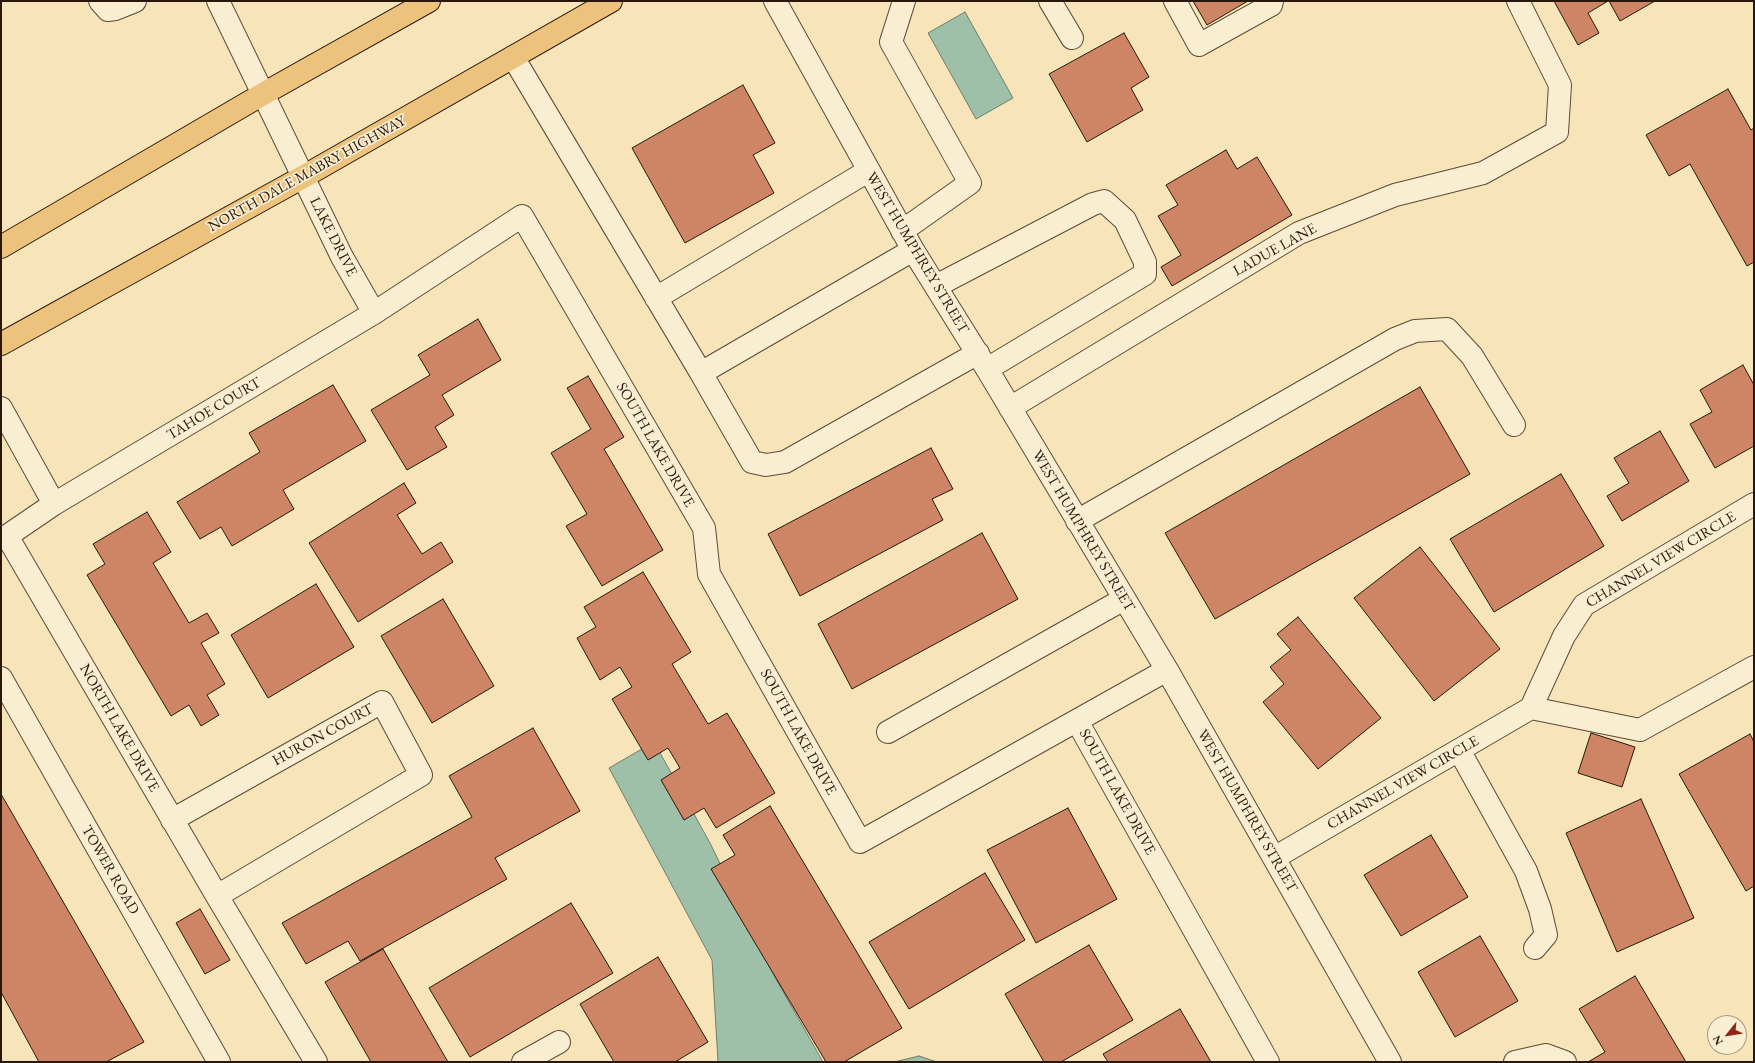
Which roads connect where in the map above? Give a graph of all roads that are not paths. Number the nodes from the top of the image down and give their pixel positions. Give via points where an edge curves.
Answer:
1 (100, 1) edge
2 (135, 1) edge
3 (218, 1) edge
4 (429, 1) edge
5 (611, 1) edge
6 (774, 1) edge
7 (904, 1) edge
8 (1050, 1) edge
9 (1175, 1) edge
10 (1272, 1) edge
11 (1518, 1) edge
12 (1072, 38) dead end
13 (513, 57) junction
14 (263, 94) junction
15 (868, 171) junction
16 (303, 177) junction
17 (902, 231) junction
18 (1, 247) edge
19 (913, 250) junction
20 (936, 286) junction
21 (656, 298) junction
22 (374, 314) junction
23 (1, 344) edge
24 (982, 361) junction
25 (701, 373) junction
26 (1, 408) edge
27 (1010, 408) junction
28 (1514, 425) dead end
29 (54, 504) junction
30 (1754, 504) edge
31 (1077, 521) junction
32 (1124, 599) junction
33 (1754, 667) edge
34 (1167, 670) junction
35 (1, 678) edge
36 (1531, 708) junction
37 (1077, 721) junction
38 (888, 732) dead end
39 (1460, 750) junction
40 (172, 820) junction
41 (1274, 858) junction
42 (217, 896) junction
43 (1535, 948) dead end
44 (559, 1042) dead end
45 (219, 1062) edge
46 (316, 1062) edge
47 (523, 1062) edge
48 (1268, 1062) edge
49 (1390, 1062) edge
50 (1515, 1062) edge
51 (1565, 1062) edge

1 - 2 street via 108,10
3 - 14 street, LAKE DRIVE
4 - 14 main road
5 - 13 main road, NORTH DALE MABRY HIGHWAY
6 - 15 street, WEST HUMPHREY STREET
7 - 17 street via 891,42 970,183
8 - 12 street
9 - 10 street via 1199,45 1271,5
11 - 27 street, LADUE LANE via 1560,84 1557,132 1483,173 1395,195 1299,233
13 - 16 main road, NORTH DALE MABRY HIGHWAY
13 - 21 street
14 - 16 street, LAKE DRIVE
14 - 18 main road
15 - 17 street, WEST HUMPHREY STREET
15 - 21 street
16 - 22 street, LAKE DRIVE via 342,257
16 - 23 main road, NORTH DALE MABRY HIGHWAY
17 - 19 street, WEST HUMPHREY STREET
19 - 20 street, WEST HUMPHREY STREET
19 - 25 street
20 - 24 street, WEST HUMPHREY STREET
20 - 24 street via 1093,204 1104,201 1125,220 1145,262 1145,274
21 - 25 street
22 - 29 street, TAHOE COURT
22 - 37 street, SOUTH LAKE DRIVE via 522,216 704,528 709,574 860,842
24 - 25 street via 785,462 766,465 752,462
24 - 27 street, WEST HUMPHREY STREET
26 - 29 street
27 - 31 street, WEST HUMPHREY STREET
28 - 31 street via 1472,356 1447,329 1415,331 1395,339
29 - 40 street, NORTH LAKE DRIVE via 7,536
30 - 36 street, CHANNEL VIEW CIRCLE via 1584,605 1564,636
31 - 32 street, WEST HUMPHREY STREET
32 - 34 street, WEST HUMPHREY STREET
32 - 38 street
33 - 36 street via 1640,730
34 - 37 street
34 - 41 street, WEST HUMPHREY STREET
35 - 45 street, TOWER ROAD
36 - 39 street, CHANNEL VIEW CIRCLE
37 - 48 street, SOUTH LAKE DRIVE
39 - 41 street, CHANNEL VIEW CIRCLE
39 - 43 street via 1526,871 1540,909 1546,935
40 - 42 street, NORTH LAKE DRIVE
40 - 42 street, HURON COURT via 382,702 421,775
41 - 49 street, WEST HUMPHREY STREET
42 - 46 street, NORTH LAKE DRIVE
44 - 47 street
50 - 51 street via 1546,1055

